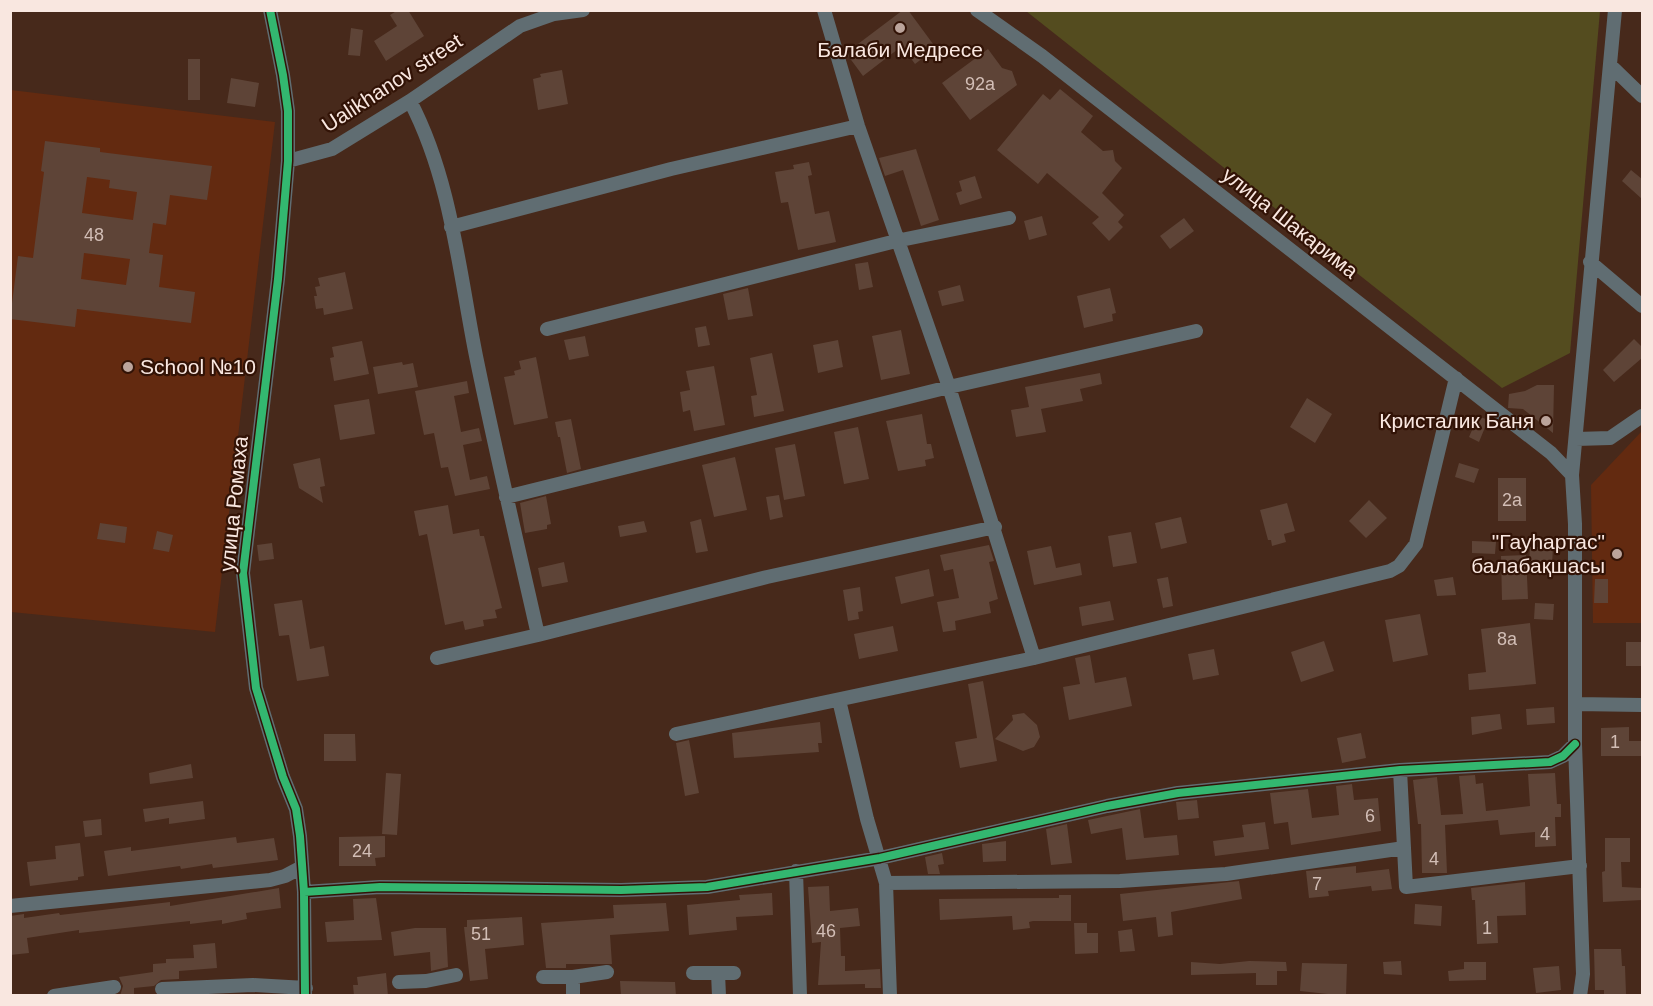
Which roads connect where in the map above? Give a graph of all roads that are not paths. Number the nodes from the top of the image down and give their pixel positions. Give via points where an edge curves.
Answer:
1 (270, 10) edge
2 (583, 10) edge
3 (977, 10) edge
4 (1615, 10) edge
5 (552, 12) edge
6 (828, 14) edge
7 (1611, 66) junction
8 (1642, 96) edge
9 (410, 101) junction
10 (858, 126) junction
11 (288, 161) junction
12 (1009, 218) dead end
13 (452, 227) junction
14 (896, 241) junction
15 (1590, 262) junction
16 (1642, 306) edge
17 (547, 329) dead end
18 (1196, 331) dead end
19 (1456, 378) junction
20 (949, 387) junction
21 (1642, 416) edge
22 (1576, 439) junction
23 (1572, 475) junction
24 (506, 497) junction
25 (995, 527) junction
26 (538, 635) junction
27 (437, 658) dead end
28 (1034, 658) junction
29 (839, 700) junction
30 (1576, 704) junction
31 (1642, 705) edge
32 (676, 734) dead end
33 (1575, 744) junction
34 (1400, 770) junction
35 (1404, 848) junction
36 (880, 858) junction
37 (1580, 866) junction
38 (302, 867) junction
39 (796, 871) junction
40 (886, 883) junction
41 (304, 892) junction
42 (10, 906) edge
43 (607, 972) dead end
44 (734, 972) dead end
45 (693, 973) dead end
46 (718, 973) junction
47 (456, 975) dead end
48 (543, 977) dead end
49 (573, 977) junction
50 (426, 981) junction
51 (399, 982) dead end
52 (114, 987) dead end
53 (162, 989) dead end
54 (305, 992) edge
55 (75, 994) edge
56 (54, 996) edge
57 (428, 996) edge
58 (573, 996) edge
59 (719, 996) edge
60 (800, 996) edge
61 (890, 996) edge
62 (1580, 996) edge

1 - 11 street, улица Ромаха via 286,102
2 - 5 street, Ualikhanov street
3 - 19 street, улица Шакарима via 1042,56
4 - 7 street
5 - 9 street, Ualikhanov street via 504,35
6 - 10 street
7 - 8 street
7 - 15 street
9 - 11 street, Ualikhanov street via 332,149
9 - 13 street via 434,161
10 - 13 street via 671,169
10 - 14 street
11 - 38 street, улица Ромаха via 243,573 256,688 296,809
12 - 14 street
13 - 24 street
14 - 17 street
14 - 20 street
15 - 16 street
15 - 22 street
18 - 20 street
19 - 23 street, улица Шакарима via 1551,453
19 - 28 street via 1416,544 1399,566 1328,588
20 - 24 street
20 - 25 street
21 - 22 street via 1610,438
22 - 23 street
23 - 30 street
24 - 26 street
25 - 26 street via 767,577
25 - 28 street
26 - 27 street
28 - 29 street
29 - 32 street
29 - 36 street via 872,841
30 - 31 street
30 - 33 street
33 - 34 street via 1550,762
33 - 37 street
34 - 35 street
34 - 36 street via 1168,795
35 - 37 street via 1406,887
35 - 40 street via 1202,875 998,884
36 - 39 street
36 - 40 street
37 - 62 street
38 - 41 street, улица Ромаха
38 - 42 street via 270,879
39 - 41 street via 707,887 663,889 380,887
39 - 60 street
40 - 61 street
41 - 54 street, улица Ромаха
43 - 49 street
44 - 46 street
45 - 46 street
46 - 59 street
47 - 50 street
48 - 49 street
49 - 58 street
50 - 51 street
50 - 57 street
52 - 55 street
53 - 54 street via 253,985
55 - 56 street

